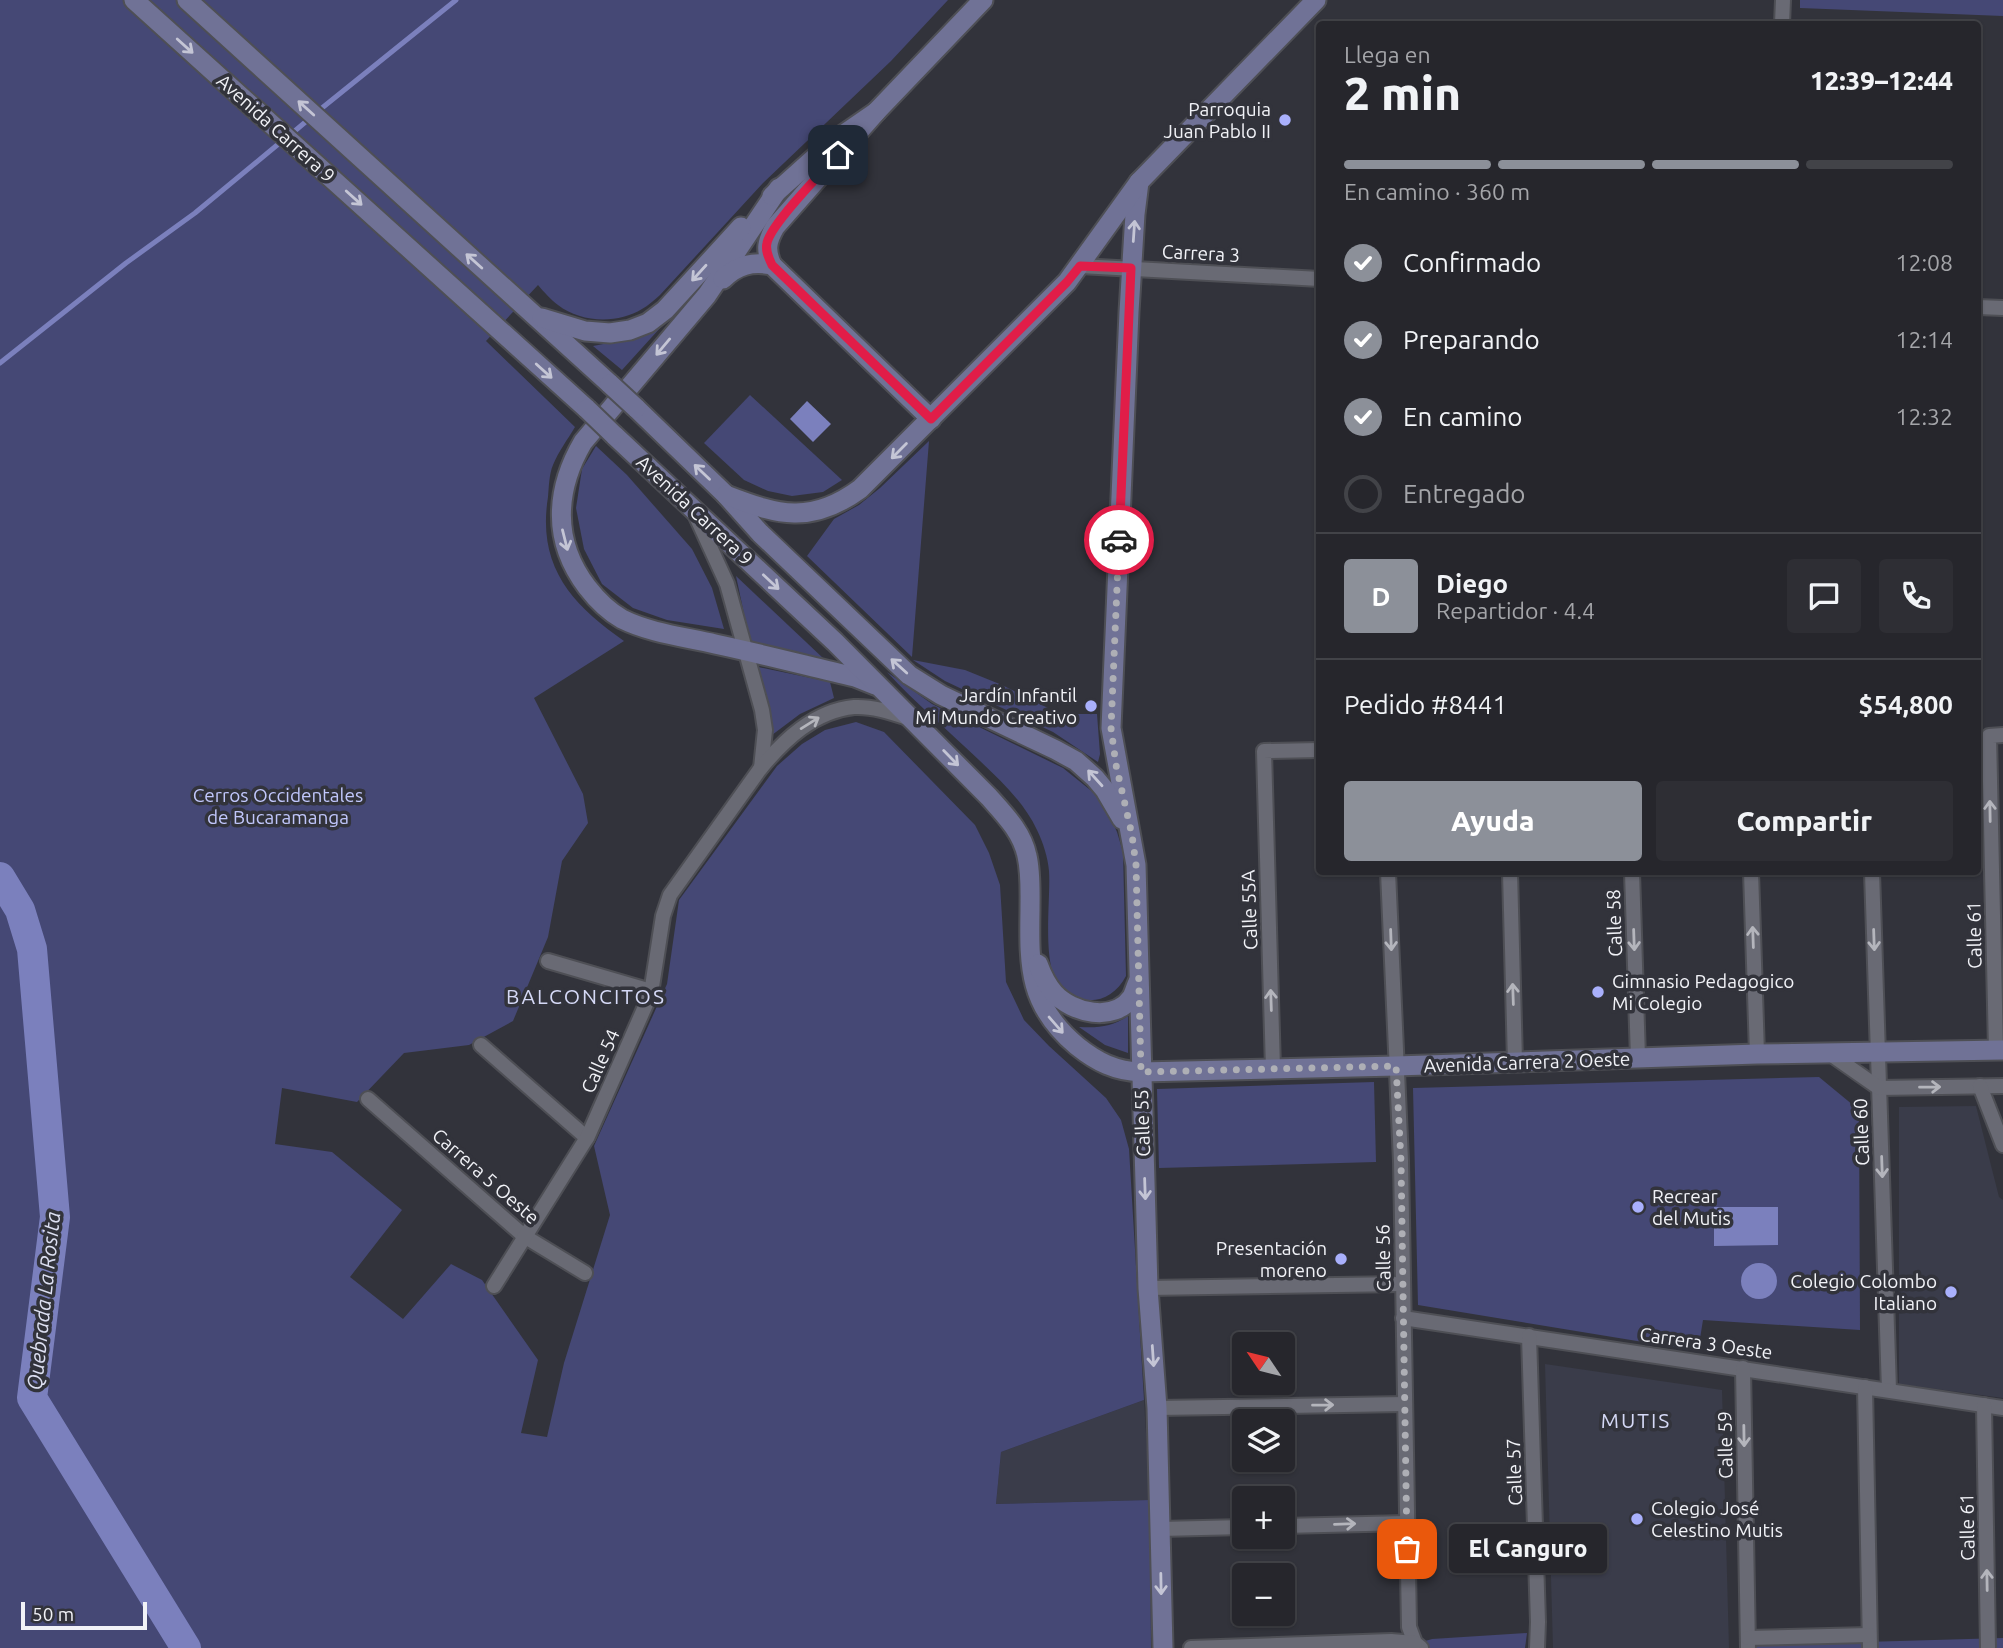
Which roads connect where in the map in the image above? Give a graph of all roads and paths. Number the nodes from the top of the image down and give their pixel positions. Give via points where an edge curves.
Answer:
1 (134, 0) edge
2 (187, 0) edge
3 (983, 0) edge
4 (1316, 0) edge
5 (1783, 0) edge
6 (1782, 21) edge
7 (876, 112) junction
8 (1139, 182) junction
9 (779, 188) junction
10 (772, 265) junction
11 (1080, 266) junction
12 (1131, 268) junction
13 (1316, 279) edge
14 (707, 295) junction
15 (1981, 307) edge
16 (2003, 308) edge
17 (529, 311) junction
18 (931, 419) junction
19 (726, 495) junction
20 (691, 507) junction
21 (745, 650) junction
22 (881, 689) junction
23 (912, 719) junction
24 (1996, 735) edge
25 (1316, 750) edge
26 (760, 769) junction
27 (1132, 835) junction
28 (1388, 875) edge
29 (1510, 875) edge
30 (1632, 875) edge
31 (1751, 875) edge
32 (1872, 875) edge
33 (1030, 944) junction
34 (548, 961) dead end
35 (1139, 981) junction
36 (651, 991) junction
37 (481, 1045) dead end
38 (1999, 1050) edge
39 (1878, 1052) junction
40 (1829, 1053) junction
41 (1757, 1054) junction
42 (1638, 1058) junction
43 (1515, 1062) junction
44 (1396, 1066) junction
45 (1273, 1069) junction
46 (1141, 1072) junction
47 (1980, 1086) junction
48 (2003, 1086) edge
49 (1879, 1088) junction
50 (368, 1099) dead end
51 (587, 1138) junction
52 (2003, 1145) edge
53 (524, 1236) junction
54 (585, 1273) dead end
55 (1403, 1284) junction
56 (494, 1286) dead end
57 (1148, 1288) junction
58 (1403, 1318) junction
59 (1530, 1336) junction
60 (1743, 1368) junction
61 (1865, 1387) junction
62 (1889, 1390) junction
63 (1405, 1404) junction
64 (1984, 1405) junction
65 (1157, 1408) junction
66 (2003, 1408) edge
67 (1407, 1523) junction
68 (1295, 1526) edge
69 (1232, 1527) edge
70 (1160, 1530) junction
71 (1996, 1633) edge
72 (1869, 1642) edge
73 (1748, 1643) edge
74 (1418, 1646) edge
75 (1163, 1648) edge
76 (1191, 1648) edge
77 (1537, 1648) edge
78 (1988, 1648) edge

1 -> 20 main road, Avenida Carrera 9, bridge
17 -> 2 main road, Avenida Carrera 9
3 - 7 main road
4 - 8 main road
5 - 6 street
7 - 9 main road
7 - 10 main road via 775,227 766,245
8 - 11 main road
12 -> 8 main road, Calle 55
9 - 14 main road
9 -> 17 main road via 648,323 610,333 585,331
10 - 14 main road via 738,267
10 - 18 main road
11 - 12 street, Carrera 3
11 - 18 main road
12 - 13 street, Carrera 3
12 - 27 main road, Calle 55 via 1111,728
14 -> 21 main road via 583,442 566,479 560,516 577,573 610,611 636,625
15 - 16 street
19 -> 17 main road, Avenida Carrera 9, bridge
18 -> 19 main road via 860,489 831,506 777,513
27 -> 19 main road, Avenida Carrera 9 via 1087,769 922,684 760,533
20 - 21 street, Calle 54 via 727,584
20 -> 22 main road, Avenida Carrera 9
21 - 22 main road via 855,677
21 - 26 street, Calle 54 via 764,722
22 - 23 main road, Avenida Carrera 9
26 -> 23 street via 802,727 834,711 872,708
23 -> 33 main road, Avenida Carrera 9 via 989,797 1021,840 1029,873
38 -> 24 street, Calle 61
45 -> 25 street, Calle 55A via 1264,751
26 - 36 street, Calle 54 via 670,895
27 - 35 main road, Calle 55
28 -> 44 street, Calle 56
43 -> 29 street
30 -> 42 street, Calle 58
41 -> 31 street
32 -> 39 street, Calle 60
33 - 35 main road via 1044,980 1056,995 1083,1011 1108,1012 1122,1006
33 -> 46 main road, Avenida Carrera 9 via 1037,992 1051,1020 1096,1059 1119,1070
34 - 36 street
35 - 46 main road, Calle 55
36 - 51 street, Calle 54
37 - 51 street
38 - 39 main road, Avenida Carrera 2 Oeste
39 - 40 main road, Avenida Carrera 2 Oeste
39 - 49 street, Calle 60
40 - 41 main road, Avenida Carrera 2 Oeste
40 - 49 street
41 - 42 main road, Avenida Carrera 2 Oeste
42 - 43 main road, Avenida Carrera 2 Oeste
43 - 44 main road, Avenida Carrera 2 Oeste
44 - 45 main road, Avenida Carrera 2 Oeste
44 - 55 street, Calle 56
45 - 46 main road, Avenida Carrera 2 Oeste
46 -> 57 main road, Calle 55
47 - 48 street
49 -> 47 street
47 - 52 street
49 -> 62 street, Calle 60
50 - 53 street, Carrera 5 Oeste
51 - 53 street, Calle 54
53 - 54 street, Carrera 5 Oeste
53 - 56 street, Calle 54
55 - 57 street
55 - 58 street, Calle 56
57 -> 65 main road, Calle 55
58 - 59 street, Carrera 3 Oeste
58 - 63 street, Calle 56
59 - 60 street, Carrera 3 Oeste
59 - 77 street, Calle 57
60 - 61 street, Carrera 3 Oeste
60 -> 73 street, Calle 59
61 - 62 street, Carrera 3 Oeste
61 - 72 street
62 - 64 street, Carrera 3 Oeste
65 -> 63 street
63 - 67 street, Calle 56
64 - 66 street, Carrera 3 Oeste
71 -> 64 street, Calle 61
65 - 70 main road, Calle 55
68 -> 67 street
67 - 74 street, Calle 56 via 1409,1627
69 - 70 street
70 -> 75 main road, Calle 55
71 - 78 street, Calle 61
72 - 73 street
74 - 76 street via 1391,1641

